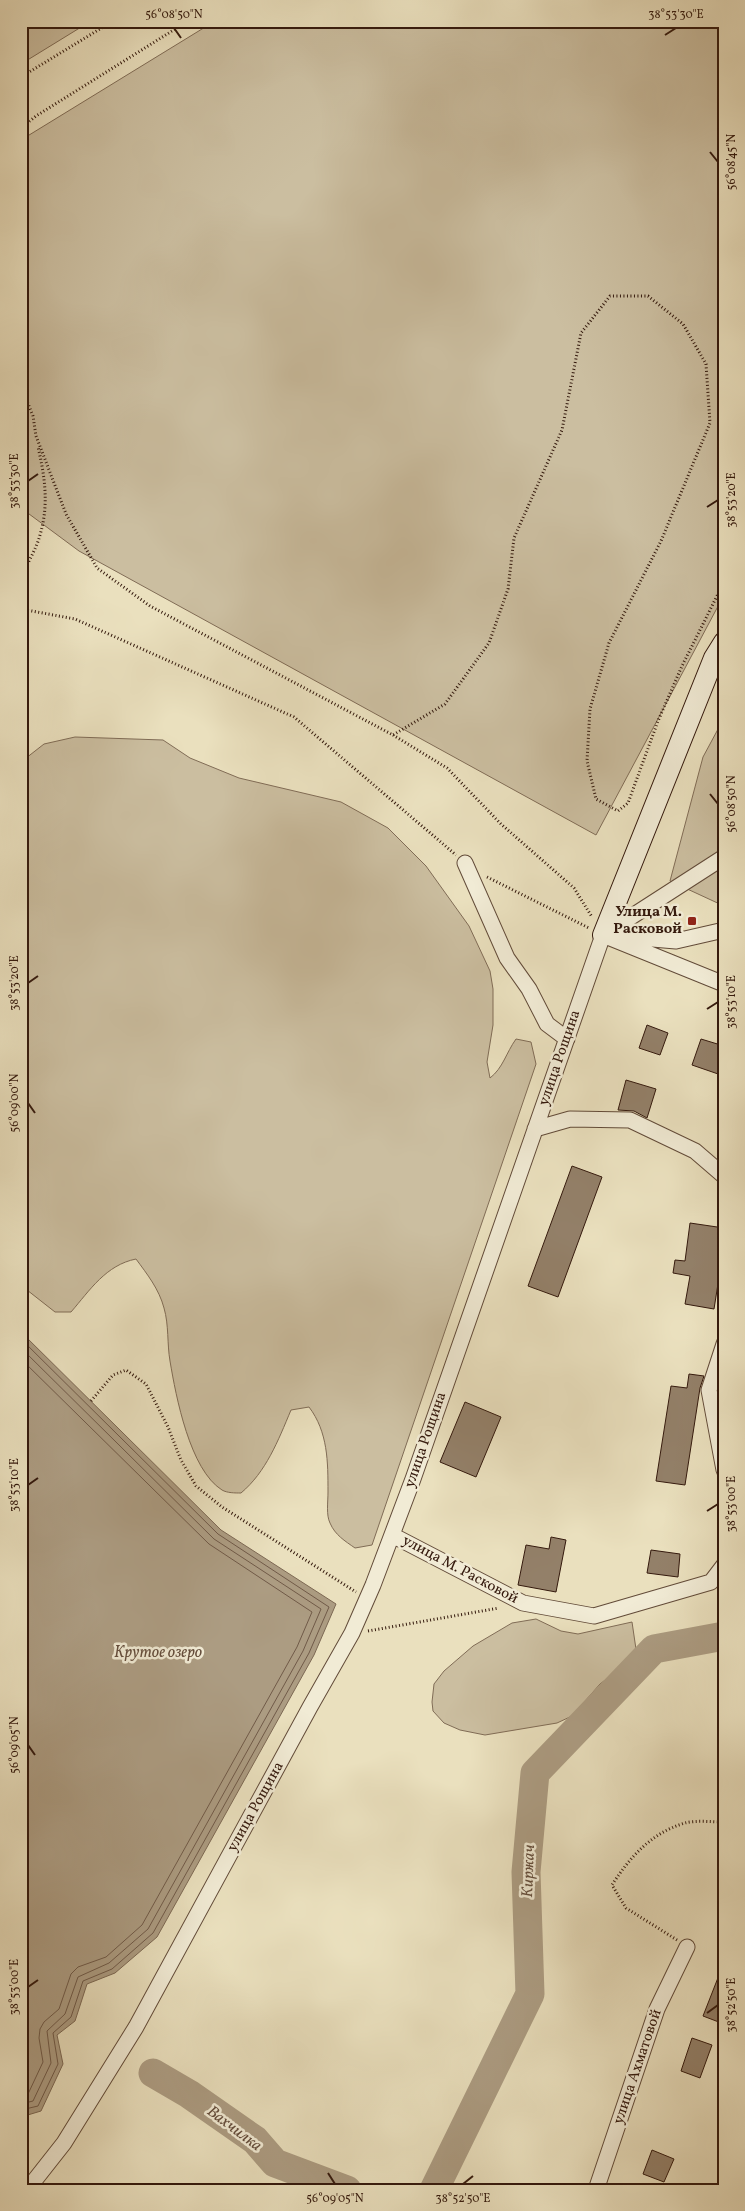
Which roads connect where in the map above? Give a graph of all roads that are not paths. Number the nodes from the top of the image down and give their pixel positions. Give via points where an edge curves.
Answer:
1 (724, 642) edge
2 (724, 857) edge
3 (465, 863) road end
4 (724, 930) edge
5 (603, 935) junction
6 (676, 940) junction
7 (681, 968) junction
8 (724, 984) edge
9 (567, 1039) junction
10 (535, 1130) junction
11 (724, 1176) edge
12 (724, 1344) edge
13 (724, 1470) edge
14 (392, 1535) junction
15 (724, 1565) edge
16 (687, 1947) road end
17 (27, 2190) edge
18 (596, 2190) edge

1 - 5 street, улица Рощина via 714,658
2 - 5 street
3 - 9 street via 506,958 529,989 547,1024
4 - 6 street
5 - 6 street
5 - 7 street
5 - 9 street, улица Рощина
6 - 7 street via 673,955
7 - 8 street
9 - 10 street, улица Рощина
10 - 11 street via 570,1119 630,1120 695,1151
10 - 14 street, улица Рощина
12 - 13 street via 709,1390
14 - 15 street, улица М. Расковой via 523,1603 594,1616 711,1582
14 - 17 street, улица Рощина via 352,1634 136,2027 64,2143
16 - 18 street, улица Ахматовой via 657,2009

